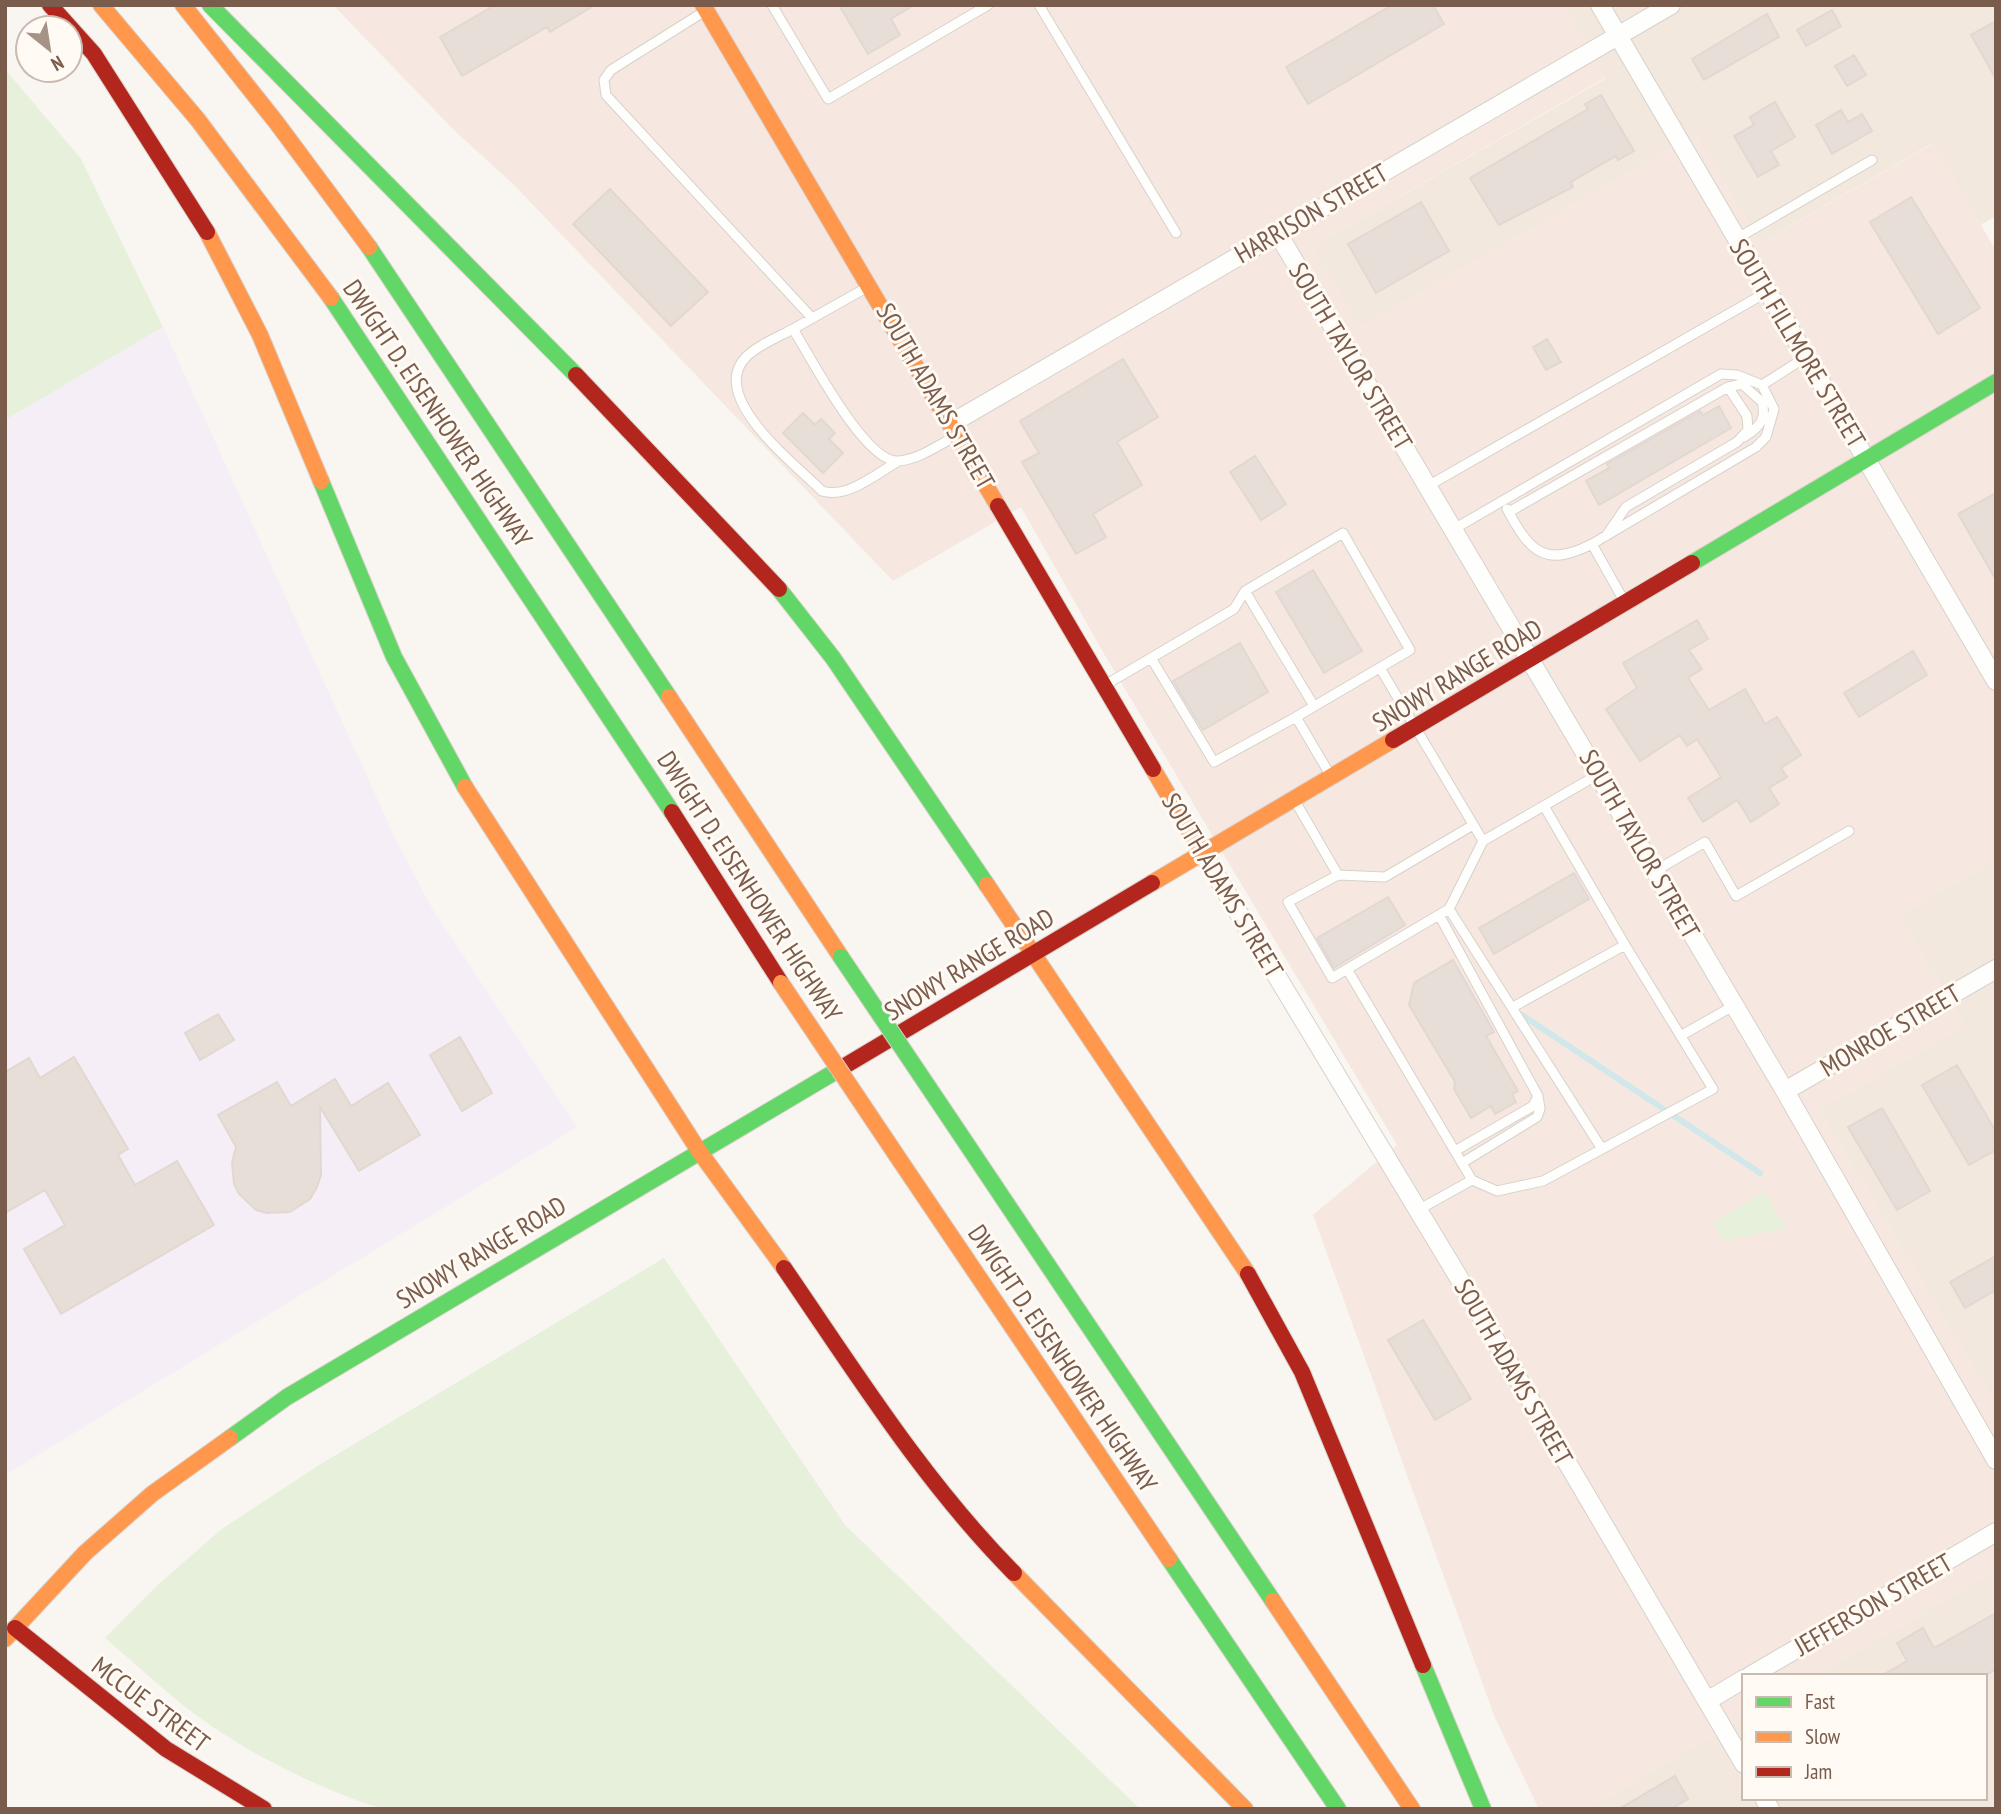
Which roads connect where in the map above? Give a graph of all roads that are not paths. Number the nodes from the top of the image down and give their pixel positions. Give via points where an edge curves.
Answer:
1 (50, 5) edge
2 (102, 5) edge
3 (183, 5) edge
4 (210, 5) edge
5 (772, 5) edge
6 (988, 5) edge
7 (1039, 5) edge
8 (1600, 5) edge
9 (1671, 5) edge
10 (708, 7) edge
11 (1617, 36) junction
12 (1872, 160) dead end
13 (1277, 232) junction
14 (1176, 233) dead end
15 (1736, 239) junction
16 (871, 286) junction
17 (1767, 292) junction
18 (812, 318) junction
19 (793, 329) junction
20 (1806, 357) junction
21 (1996, 382) edge
22 (1762, 385) junction
23 (1728, 387) junction
24 (955, 429) junction
25 (1737, 442) junction
26 (1868, 459) junction
27 (897, 462) junction
28 (1428, 486) junction
29 (1503, 501) junction
30 (1509, 512) junction
31 (1454, 529) junction
32 (1606, 536) junction
33 (1592, 544) junction
34 (1245, 591) junction
35 (1626, 603) junction
36 (1151, 658) junction
37 (1531, 660) junction
38 (1380, 668) junction
39 (1996, 681) edge
40 (1105, 685) junction
41 (1314, 706) junction
42 (1296, 717) junction
43 (1415, 729) junction
44 (1599, 775) junction
45 (1332, 778) junction
46 (1294, 800) junction
47 (1544, 806) junction
48 (1474, 825) junction
49 (1849, 831) dead end
50 (1483, 841) junction
51 (1203, 854) junction
52 (1655, 871) junction
53 (1338, 874) junction
54 (1449, 909) junction
55 (1439, 915) junction
56 (1625, 945) junction
57 (1032, 955) junction
58 (1347, 969) junction
59 (1996, 969) edge
60 (1735, 1005) junction
61 (1513, 1007) junction
62 (1682, 1035) junction
63 (1785, 1091) junction
64 (1538, 1096) junction
65 (1602, 1149) junction
66 (699, 1151) junction
67 (1455, 1151) junction
68 (1462, 1163) junction
69 (1472, 1181) junction
70 (1418, 1210) junction
71 (1996, 1460) edge
72 (1996, 1532) edge
73 (10, 1633) edge
74 (1753, 1674) edge
75 (1742, 1680) edge
76 (1707, 1701) junction
77 (1742, 1761) edge
78 (264, 1809) edge
79 (1245, 1809) edge
80 (1338, 1809) edge
81 (1412, 1809) edge
82 (1483, 1809) edge

1 - 66 main road via 94,54 221,256 260,335 394,657 449,762
2 - 80 main road, DWIGHT D. EISENHOWER HIGHWAY, bridge via 233,161 358,336 649,772 781,983
3 - 81 main road, DWIGHT D. EISENHOWER HIGHWAY, bridge via 387,272
4 - 57 main road via 773,581 833,658
5 - 6 lane via 828,99
7 - 14 lane
8 - 11 street, SOUTH FILLMORE STREET
9 - 11 street, HARRISON STREET
10 - 16 main road, SOUTH ADAMS STREET
10 - 18 lane via 611,70 604,80 606,95
11 - 13 street, HARRISON STREET
11 - 15 street, SOUTH FILLMORE STREET
12 - 15 lane
13 - 24 street, HARRISON STREET
13 - 28 street, SOUTH TAYLOR STREET
15 - 17 street, SOUTH FILLMORE STREET
16 - 18 lane
16 - 24 main road, SOUTH ADAMS STREET
17 - 20 street, SOUTH FILLMORE STREET
17 - 28 lane
18 - 19 lane
19 - 27 lane via 858,432 882,457
19 - 27 lane via 743,360 736,395 746,412 822,491 831,494
20 - 22 lane
20 - 26 street, SOUTH FILLMORE STREET
21 - 26 main road, SNOWY RANGE ROAD
22 - 29 lane via 1721,374
22 - 32 lane via 1773,409 1766,437 1756,447
23 - 25 lane via 1747,416 1748,430
23 - 25 lane via 1742,384 1762,402 1764,410 1759,427
23 - 30 lane
24 - 27 lane via 922,454
24 - 40 main road, SOUTH ADAMS STREET
25 - 32 lane via 1626,507
26 - 35 main road, SNOWY RANGE ROAD
26 - 39 street, SOUTH FILLMORE STREET
28 - 31 street, SOUTH TAYLOR STREET
29 - 30 lane
29 - 31 lane
30 - 33 lane via 1527,542 1557,558
31 - 37 street, SOUTH TAYLOR STREET
32 - 33 lane
33 - 35 lane
34 - 36 lane via 1234,609
34 - 38 lane via 1342,533 1410,650
34 - 41 lane
35 - 37 main road, SNOWY RANGE ROAD
36 - 40 lane
36 - 42 lane via 1214,762
37 - 43 main road, SNOWY RANGE ROAD
37 - 44 street, SOUTH TAYLOR STREET
38 - 41 lane
38 - 43 lane
40 - 51 main road, SOUTH ADAMS STREET
41 - 42 lane
42 - 45 lane
43 - 45 main road, SNOWY RANGE ROAD
43 - 48 lane
44 - 47 lane
44 - 52 street, SOUTH TAYLOR STREET
45 - 46 main road, SNOWY RANGE ROAD
46 - 51 main road, SNOWY RANGE ROAD
46 - 53 lane
47 - 50 lane
47 - 56 lane
48 - 50 lane
48 - 53 lane via 1385,877
49 - 52 lane via 1736,896 1705,842
50 - 54 lane
51 - 57 main road, SNOWY RANGE ROAD
51 - 70 street, SOUTH ADAMS STREET
52 - 60 street, SOUTH TAYLOR STREET
53 - 58 lane via 1288,902 1332,978
54 - 55 lane
54 - 61 lane
55 - 58 lane
55 - 64 lane
56 - 61 lane
56 - 62 lane
57 - 66 main road, SNOWY RANGE ROAD
57 - 82 main road via 1079,1017 1234,1249 1302,1372
58 - 67 lane
59 - 63 street, MONROE STREET
60 - 62 lane
60 - 63 street, SOUTH TAYLOR STREET
61 - 65 lane
62 - 65 lane via 1713,1088
63 - 71 street, SOUTH TAYLOR STREET
64 - 67 lane via 1533,1106
64 - 68 lane via 1537,1116
65 - 69 lane via 1543,1181 1497,1191
66 - 73 main road, SNOWY RANGE ROAD via 310,1383 220,1443 85,1553
66 - 79 main road via 914,1459 982,1541
67 - 68 lane
68 - 69 lane
69 - 70 lane
70 - 76 street, SOUTH ADAMS STREET
72 - 74 street, JEFFERSON STREET
73 - 78 main road, MCCUE STREET via 171,1753
75 - 76 street
76 - 77 street, SOUTH ADAMS STREET

